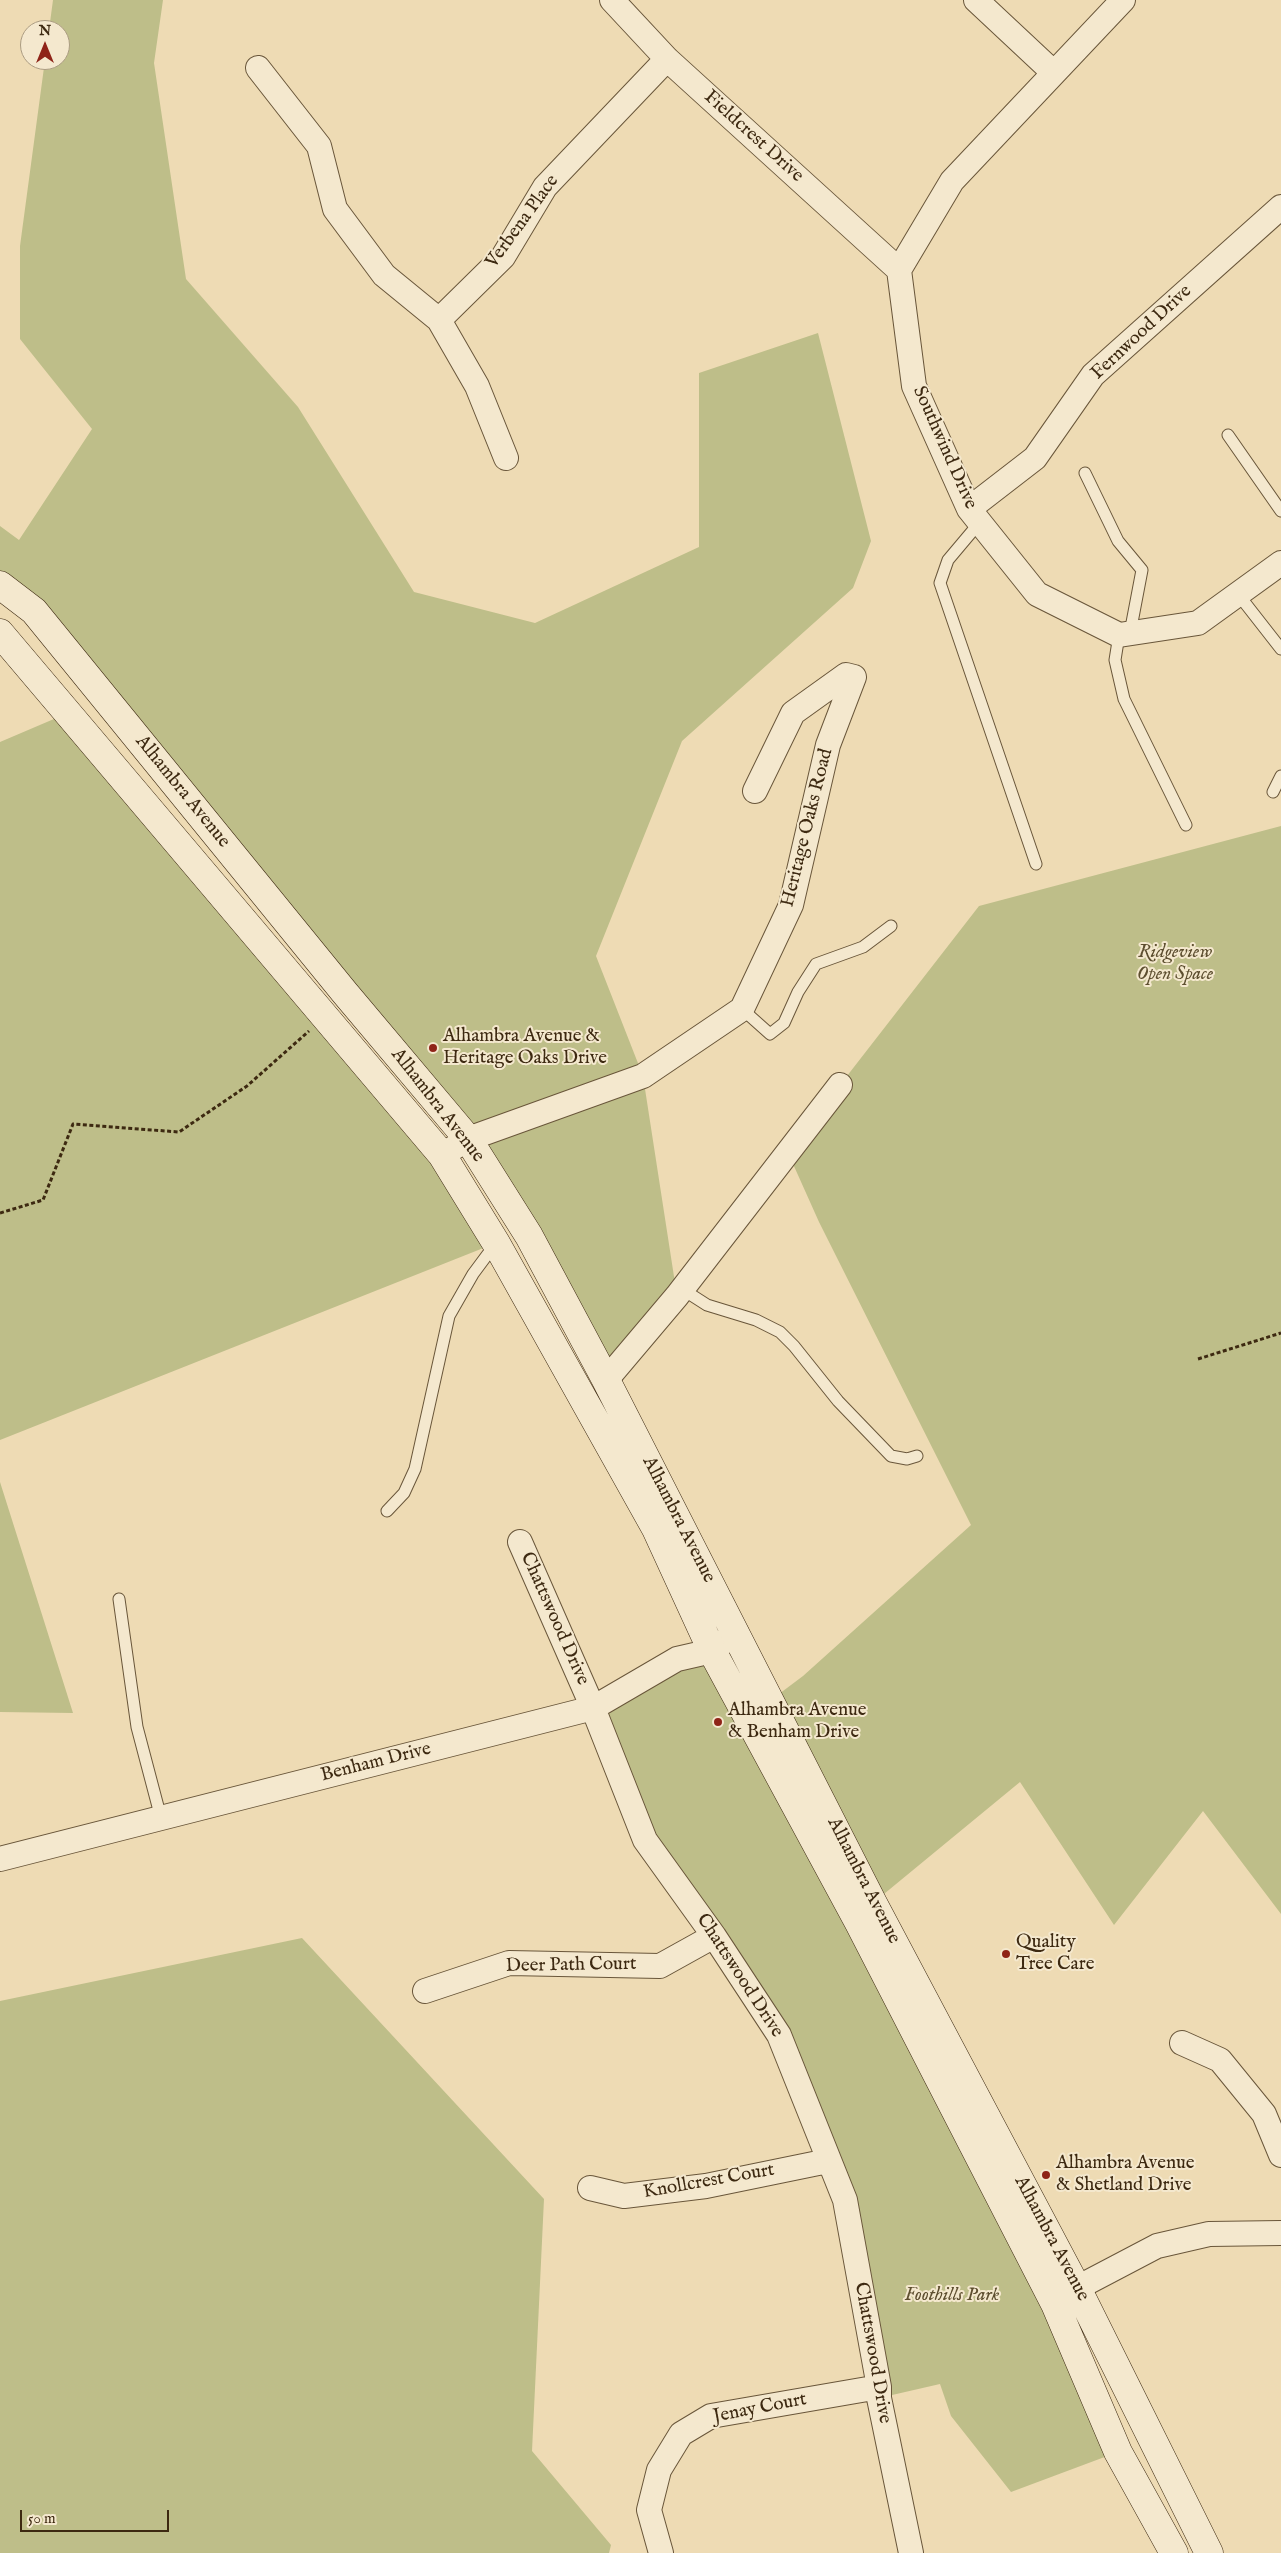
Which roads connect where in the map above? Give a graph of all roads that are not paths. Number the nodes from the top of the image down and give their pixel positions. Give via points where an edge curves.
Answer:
1 (612, 0) edge
2 (976, 0) edge
3 (1124, 0) edge
4 (668, 59) junction
5 (258, 68) dead end
6 (1054, 73) junction
7 (1281, 207) edge
8 (899, 270) junction
9 (439, 320) junction
10 (1228, 435) dead end
11 (506, 458) dead end
12 (1085, 473) dead end
13 (1281, 511) edge
14 (974, 516) junction
15 (1281, 563) edge
16 (0, 585) edge
17 (1238, 594) junction
18 (0, 633) edge
19 (1124, 634) junction
20 (1281, 649) edge
21 (1281, 776) edge
22 (755, 791) dead end
23 (1274, 792) dead end
24 (1186, 825) dead end
25 (1036, 864) dead end
26 (891, 926) dead end
27 (742, 1009) junction
28 (840, 1084) dead end
29 (468, 1139) junction
30 (442, 1155) junction
31 (496, 1243) junction
32 (682, 1289) junction
33 (606, 1380) junction
34 (918, 1456) dead end
35 (387, 1511) dead end
36 (520, 1542) dead end
37 (119, 1599) dead end
38 (736, 1632) junction
39 (712, 1650) junction
40 (593, 1708) junction
41 (161, 1818) junction
42 (0, 1859) edge
43 (714, 1936) junction
44 (424, 1991) dead end
45 (1182, 2043) dead end
46 (1281, 2155) edge
47 (828, 2161) junction
48 (590, 2188) dead end
49 (1281, 2233) edge
50 (1077, 2288) junction
51 (1055, 2304) junction
52 (879, 2387) junction
53 (661, 2553) edge
54 (911, 2553) edge
55 (1174, 2553) edge
56 (1209, 2553) edge

1 - 4 street, Fieldcrest Drive
2 - 6 street
3 - 6 street
4 - 8 street, Fieldcrest Drive
4 - 9 street, Verbena Place via 544,186 502,257
5 - 9 street via 319,146 335,209 384,274
6 - 8 street via 952,181
7 - 14 street, Fernwood Drive via 1093,375 1035,458
8 - 14 street, Southwind Drive via 914,386
9 - 11 street via 478,386
10 - 13 lane
12 - 19 lane via 1118,541 1142,570
14 - 19 street, Southwind Drive via 1037,594
14 - 25 lane via 948,560 940,583
15 - 17 street
16 - 29 main road, Alhambra Avenue via 34,611
17 - 19 street via 1198,623
17 - 20 lane
18 - 30 main road, Alhambra Avenue
19 - 24 lane via 1115,660 1124,700
21 - 23 lane
22 - 27 street, Heritage Oaks Road via 793,713 846,675 854,677 828,745 791,905
26 - 27 lane via 863,947 816,964 784,1023 770,1034
27 - 29 street via 643,1076
28 - 32 street
29 - 30 street
29 - 33 main road, Alhambra Avenue via 529,1236
30 - 31 main road, Alhambra Avenue
31 - 35 lane via 473,1274 449,1316 415,1469 404,1493
31 - 39 main road, Alhambra Avenue via 656,1529
32 - 33 street
32 - 34 lane via 707,1305 756,1320 780,1332 838,1401 891,1456 907,1459
33 - 38 main road, Alhambra Avenue
36 - 40 street, Chattswood Drive
37 - 41 lane via 137,1727
38 - 39 street, Benham Drive
38 - 50 main road, Alhambra Avenue via 873,1903
39 - 40 street, Benham Drive via 677,1659
39 - 51 main road, Alhambra Avenue via 859,1923
40 - 41 street, Benham Drive
40 - 43 street, Chattswood Drive via 645,1840
41 - 42 street, Benham Drive
43 - 44 street, Deer Path Court via 660,1966 508,1963
43 - 47 street, Chattswood Drive via 779,2035
45 - 46 street via 1220,2060 1264,2114
47 - 48 street, Knollcrest Court via 706,2186 624,2196
47 - 52 street, Chattswood Drive via 845,2200
49 - 50 street via 1209,2234 1157,2246
50 - 51 street
50 - 56 main road, Alhambra Avenue
51 - 55 main road, Alhambra Avenue via 1118,2452
52 - 53 street, Jenay Court via 711,2416 681,2434 659,2470 649,2510
52 - 54 street, Chattswood Drive

